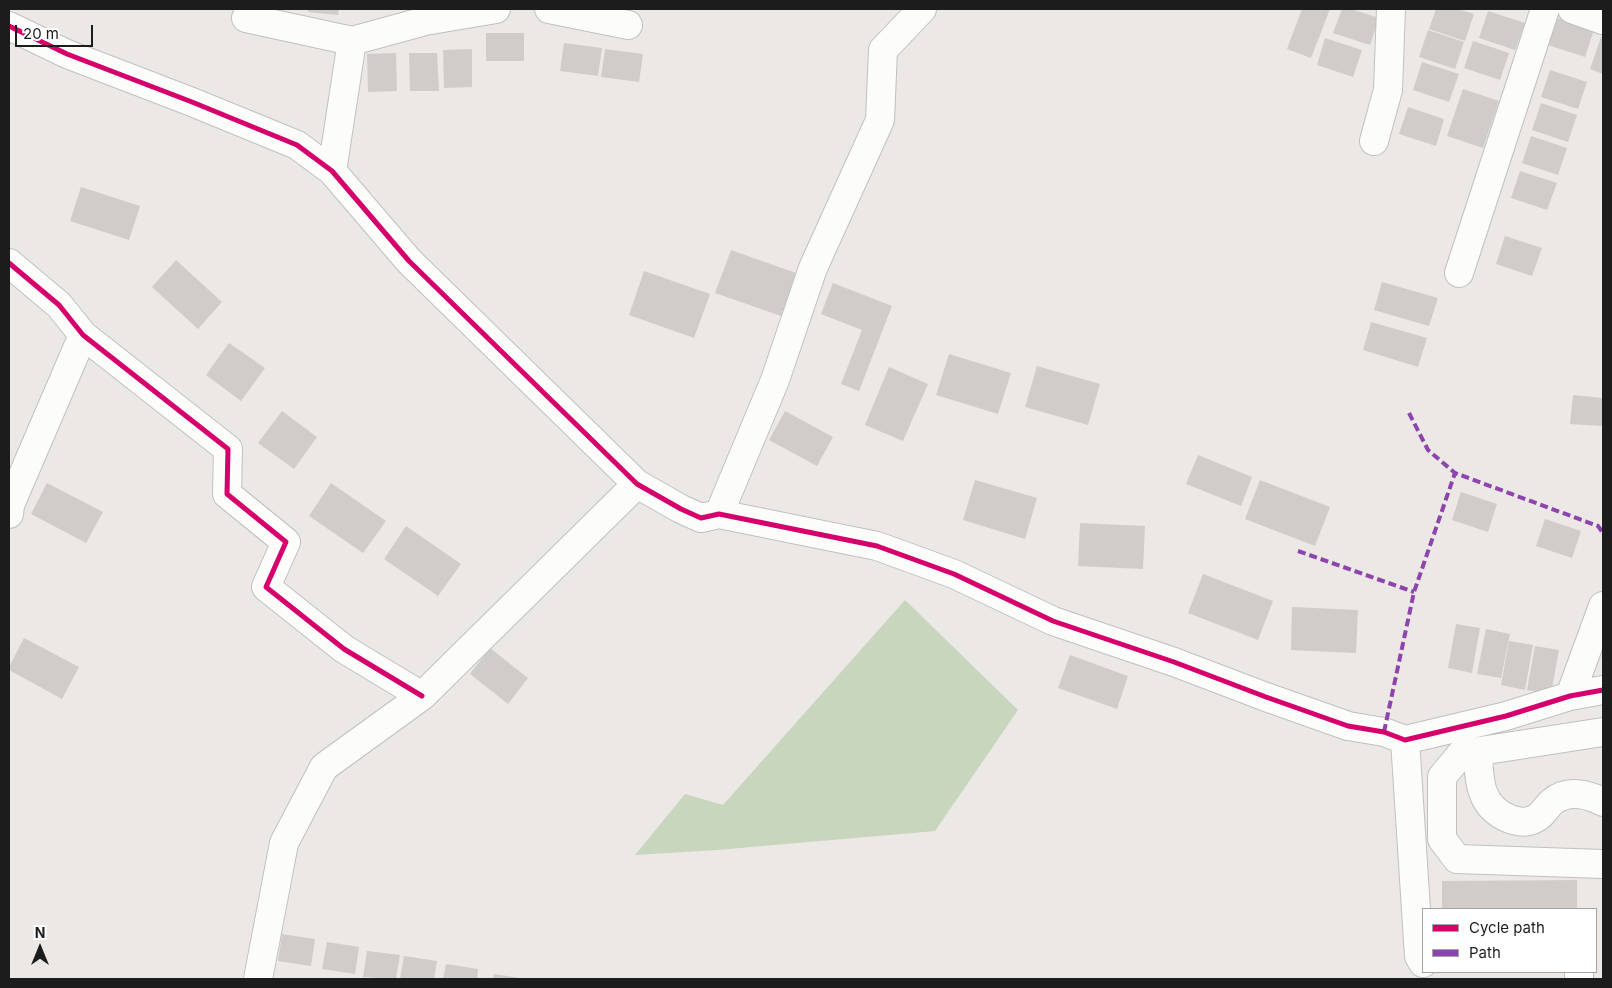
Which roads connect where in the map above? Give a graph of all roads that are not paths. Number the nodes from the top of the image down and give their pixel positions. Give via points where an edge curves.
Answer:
1 (496, 9) edge
2 (922, 9) edge
3 (1391, 9) edge
4 (1545, 9) edge
5 (1572, 9) edge
6 (561, 10) edge
7 (437, 14) edge
8 (246, 18) dead end
9 (1603, 20) edge
10 (628, 25) dead end
11 (9, 26) edge
12 (352, 41) junction
13 (1374, 141) dead end
14 (332, 171) junction
15 (9, 263) edge
16 (1459, 273) dead end
17 (83, 335) junction
18 (637, 484) junction
19 (9, 514) edge
20 (719, 514) junction
21 (1603, 606) edge
22 (1603, 690) edge
23 (422, 696) junction
24 (1570, 696) junction
25 (1603, 732) edge
26 (1405, 740) junction
27 (1478, 752) junction
28 (1603, 802) edge
29 (1603, 864) edge
30 (1422, 961) edge
31 (258, 979) edge

1 - 7 street
2 - 20 street via 883,50 880,120 813,268 776,380
3 - 13 street via 1388,90
4 - 16 street
5 - 9 street
6 - 10 street
7 - 12 street
8 - 12 street
11 - 14 street via 67,54 297,144
12 - 14 street
14 - 18 street via 409,261
15 - 17 street via 59,305
17 - 19 street via 10,505
17 - 23 street via 228,449 227,494 286,542 266,587 344,650
18 - 20 street via 701,518
18 - 23 street
20 - 26 street via 877,546 954,574 1053,621 1348,726 1384,732
21 - 24 street
22 - 24 street
23 - 31 street via 324,767 284,843
24 - 26 street via 1506,716
25 - 27 street
26 - 30 street via 1419,956
27 - 28 street via 1482,792 1502,816 1528,822 1544,813 1553,801 1580,794
27 - 29 street via 1461,754 1442,777 1442,839 1457,859

